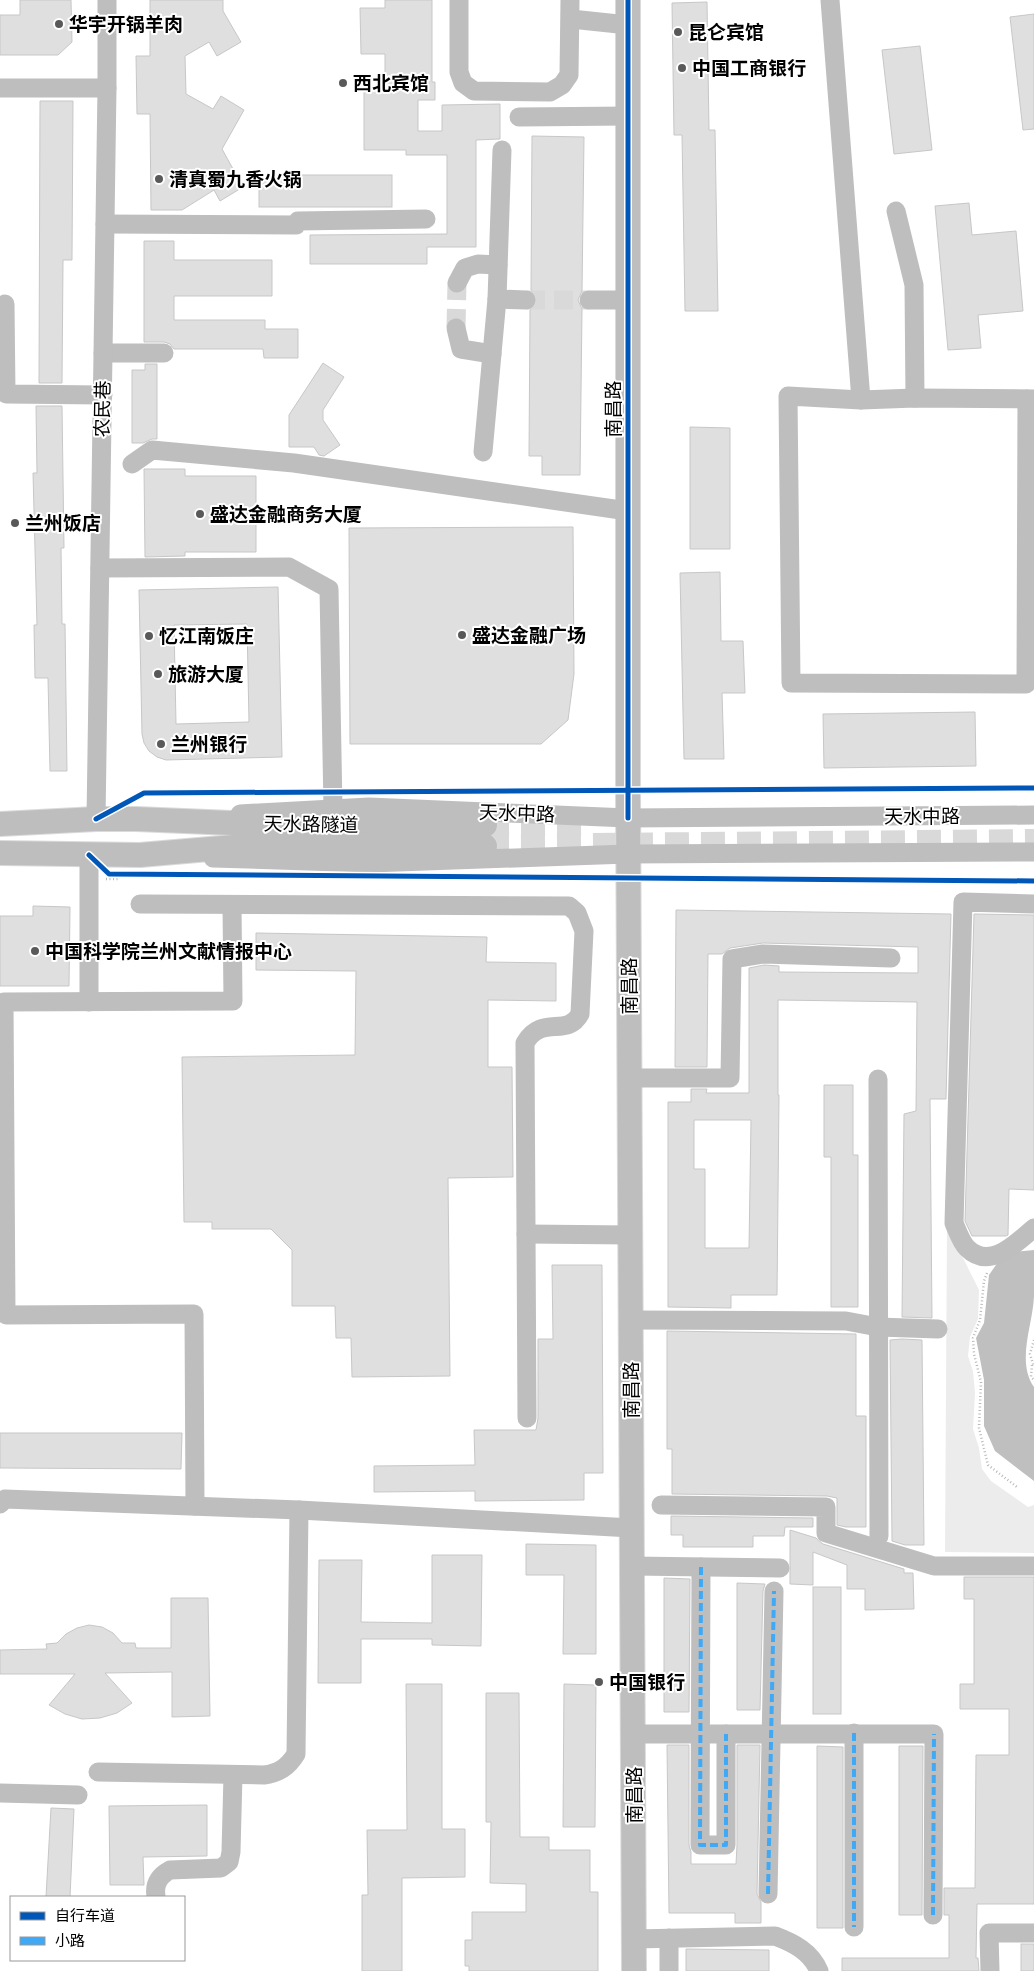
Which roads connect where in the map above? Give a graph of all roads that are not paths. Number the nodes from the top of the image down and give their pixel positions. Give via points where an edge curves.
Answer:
1 (107, 0) edge
2 (459, 0) edge
3 (570, 0) edge
4 (628, 0) edge
5 (830, 0) edge
6 (571, 19) junction
7 (628, 25) junction
8 (0, 88) edge
9 (107, 88) junction
10 (628, 116) junction
11 (519, 117) dead end
12 (502, 150) dead end
13 (896, 211) dead end
14 (426, 219) dead end
15 (105, 224) junction
16 (498, 265) junction
17 (458, 283) tunnel mouth
18 (497, 299) junction
19 (526, 300) tunnel mouth
20 (589, 300) tunnel mouth
21 (628, 300) junction
22 (5, 304) dead end
23 (456, 328) tunnel mouth
24 (103, 353) junction
25 (164, 353) dead end
26 (492, 354) junction
27 (3, 386) edge
28 (102, 395) junction
29 (915, 398) junction
30 (1030, 399) edge
31 (861, 400) junction
32 (482, 452) dead end
33 (102, 464) junction
34 (628, 511) junction
35 (100, 568) junction
36 (333, 809) junction
37 (1034, 815) edge
38 (628, 818) junction
39 (96, 819) junction
40 (136, 819) junction
41 (0, 824) edge
42 (0, 852) edge
43 (1034, 852) edge
44 (628, 854) junction
45 (140, 855) junction
46 (89, 856) junction
47 (140, 904) dead end
48 (1034, 904) edge
49 (232, 905) junction
50 (891, 958) dead end
51 (89, 1002) junction
52 (630, 1078) junction
53 (878, 1079) dead end
54 (1034, 1228) edge
55 (526, 1234) junction
56 (631, 1235) junction
57 (3, 1315) edge
58 (631, 1320) junction
59 (878, 1327) junction
60 (938, 1329) dead end
61 (527, 1418) dead end
62 (2, 1497) edge
63 (661, 1505) dead end
64 (195, 1506) junction
65 (299, 1510) junction
66 (632, 1528) junction
67 (879, 1536) dead end
68 (632, 1566) junction
69 (1034, 1566) edge
70 (701, 1567) junction
71 (780, 1568) dead end
72 (774, 1591) dead end
73 (771, 1733) junction
74 (854, 1733) junction
75 (634, 1734) junction
76 (700, 1734) junction
77 (726, 1734) junction
78 (98, 1772) dead end
79 (233, 1775) junction
80 (0, 1793) edge
81 (78, 1795) dead end
82 (768, 1894) dead end
83 (156, 1896) edge
84 (933, 1915) dead end
85 (854, 1927) dead end
86 (1034, 1933) edge
87 (668, 1938) junction
88 (634, 1939) junction
89 (634, 1971) edge
90 (670, 1971) edge
91 (819, 1971) edge
92 (990, 1971) edge

1 - 9 street, 农民巷
2 - 6 street via 459,72 463,83 474,91 550,92 562,85 569,75
3 - 6 street
4 - 7 main road, 南昌路
5 - 31 street
6 - 7 street
7 - 10 main road, 南昌路
8 - 9 street
9 - 15 street, 农民巷
10 - 11 street
10 - 21 main road, 南昌路
12 - 16 street
13 - 29 street via 914,286
14 - 15 street via 298,221 296,225
15 - 24 street, 农民巷
16 - 17 street via 478,264 465,268
16 - 18 street
18 - 19 street
18 - 26 street
20 - 21 street
21 - 34 main road, 南昌路
22 - 27 street
23 - 26 street via 460,349
24 - 25 street
24 - 28 street, 农民巷
26 - 32 street
27 - 28 street via 6,394
28 - 33 street, 农民巷
29 - 30 street
29 - 31 street
30 - 31 street via 1026,684 791,684 788,396
33 - 34 street via 142,465 152,450 294,463
33 - 35 street, 农民巷
34 - 38 main road, 南昌路
35 - 36 street via 289,567 329,589
35 - 39 street, 农民巷
36 - 38 street, 天水中路 via 369,807
36 - 40 street, 天水中路
37 - 38 street, 天水中路
38 - 44 main road, 南昌路
39 - 40 main road, 天水中路
39 - 41 main road, 天水中路
40 - 45 main road, 天水路隧道 via 485,836 279,843
42 - 46 main road, 天水中路
43 - 44 street, 天水中路
44 - 45 street, 天水中路 via 370,863
44 - 52 main road, 南昌路
45 - 46 main road, 天水中路
46 - 51 street
47 - 49 street
48 - 54 street via 963,902 954,1223 966,1247 983,1257 1003,1253
49 - 51 street via 233,1001
49 - 55 street via 569,906 576,913 584,931 580,1014 568,1026 549,1026 534,1031 525,1043
50 - 52 street via 763,954 732,959 730,1078
51 - 57 street via 4,1002
52 - 56 main road, 南昌路
53 - 59 street
55 - 56 street
55 - 61 street
56 - 58 main road, 南昌路
57 - 64 street via 194,1314
58 - 59 street via 846,1321
58 - 66 main road, 南昌路
59 - 60 street
59 - 67 street
62 - 64 street
63 - 69 street via 826,1506 826,1533 934,1566
64 - 65 street
65 - 66 street
65 - 79 street via 296,1754 283,1770 274,1774
66 - 68 main road, 南昌路
68 - 70 street
68 - 75 main road, 南昌路
70 - 71 street
70 - 76 street
72 - 73 street
73 - 74 street
73 - 77 street
73 - 82 street
74 - 84 street via 934,1734
74 - 85 street
75 - 76 street
75 - 88 main road, 南昌路
76 - 77 street
76 - 77 street via 700,1845 726,1845
78 - 79 street
79 - 83 street via 232,1852 229,1862 221,1868 170,1870 159,1877
80 - 81 street
86 - 92 street via 990,1933
87 - 88 street
87 - 90 street
87 - 91 street via 775,1936 806,1952
88 - 89 main road, 南昌路

